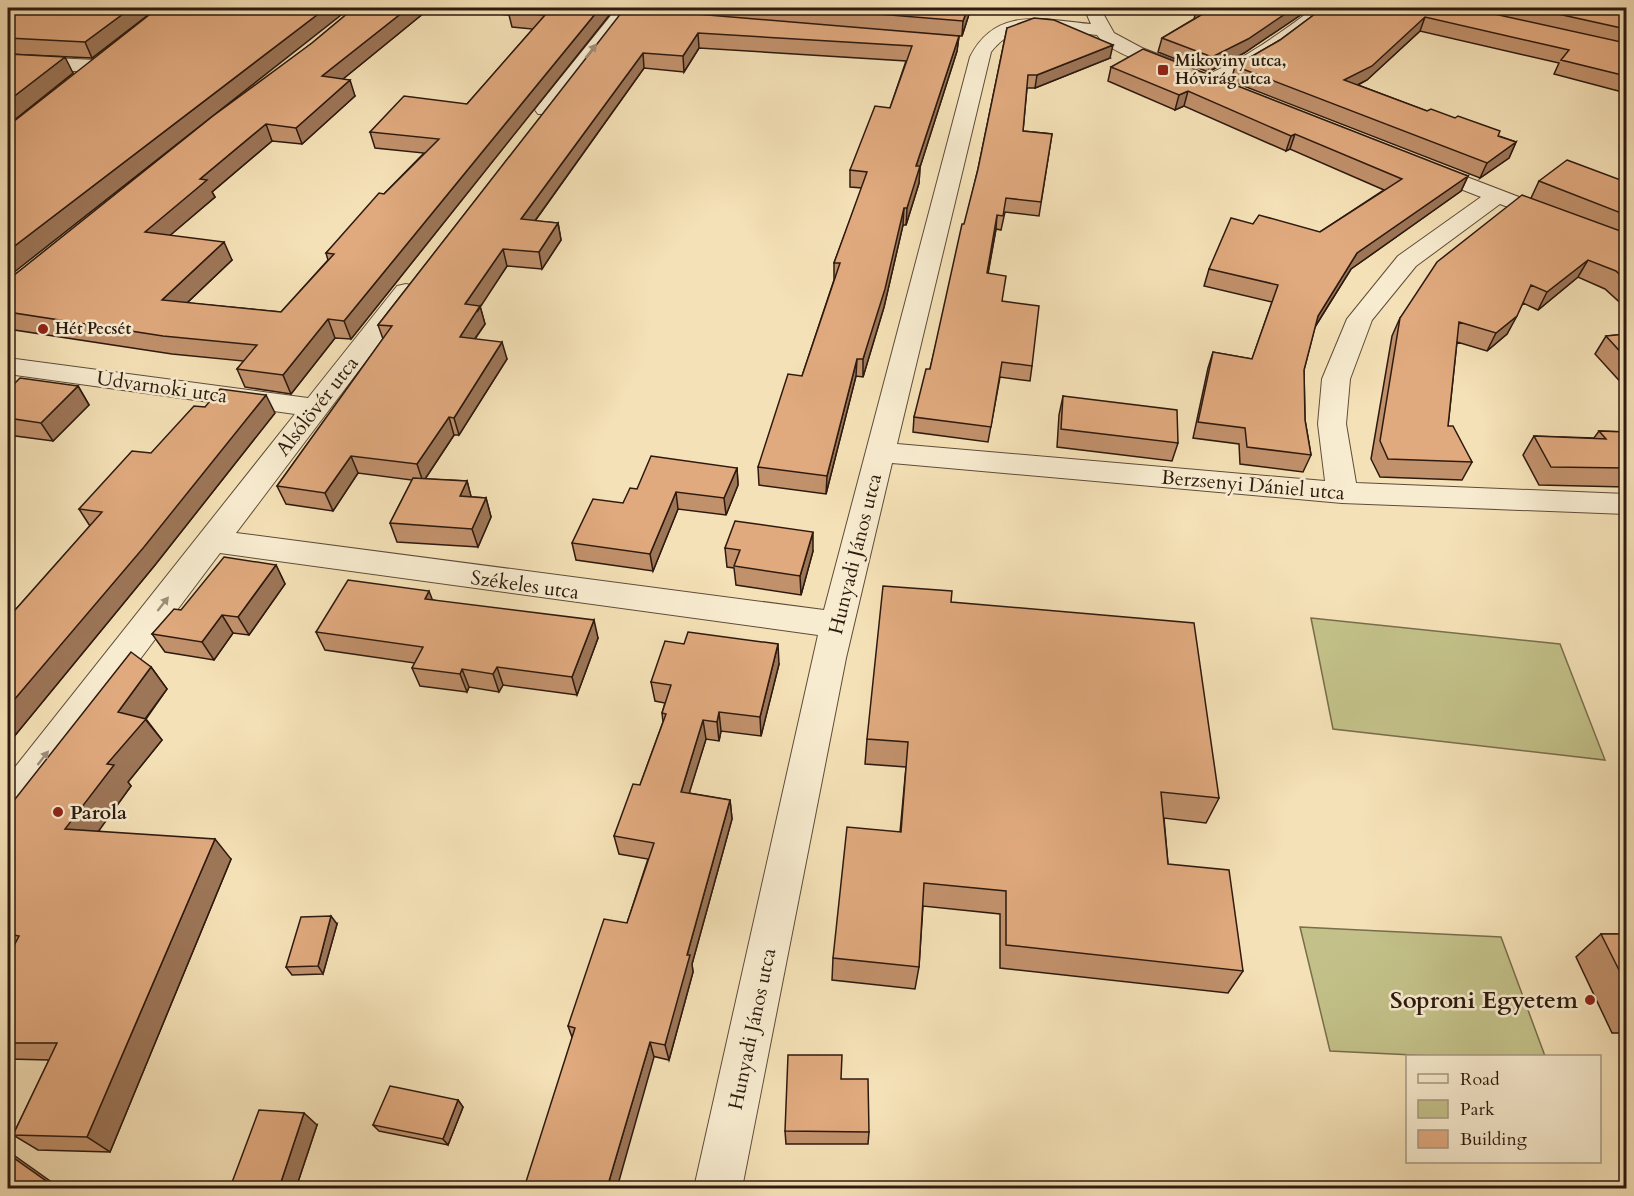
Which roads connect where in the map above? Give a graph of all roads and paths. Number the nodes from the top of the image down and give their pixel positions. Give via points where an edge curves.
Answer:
1 (1324, 8) edge
2 (628, 12) edge
3 (1096, 19) edge
4 (115, 51) edge
5 (8, 62) edge
6 (96, 66) junction
7 (1209, 81) junction
8 (70, 87) edge
9 (1231, 90) edge
10 (531, 129) edge
11 (1408, 160) edge
12 (1497, 196) junction
13 (1626, 246) edge
14 (423, 268) edge
15 (8, 366) edge
16 (316, 408) junction
17 (880, 452) junction
18 (1342, 493) junction
19 (1626, 504) edge
20 (212, 542) junction
21 (838, 626) junction
22 (8, 804) edge
23 (718, 1188) edge

1 - 7 street via 1223,77
10 -> 2 street
3 - 7 street via 1135,52
3 - 17 street, Hunyadi János utca via 1042,26 1030,23 977,44 979,57
4 - 6 street
5 - 6 street
6 - 8 street
7 - 9 street
11 - 12 street
12 - 13 street
12 - 18 street via 1407,261 1360,319 1336,379 1332,424
14 - 16 street, Alsólövér utca
15 - 16 street, Udvarnoki utca
16 - 20 street, Alsólövér utca
17 - 18 street, Berzsenyi Dániel utca
17 - 21 street, Hunyadi János utca
18 - 19 street, Berzsenyi Dániel utca
20 - 21 street, Székeles utca
22 -> 20 street, Alsólövér utca
21 - 23 street, Hunyadi János utca

